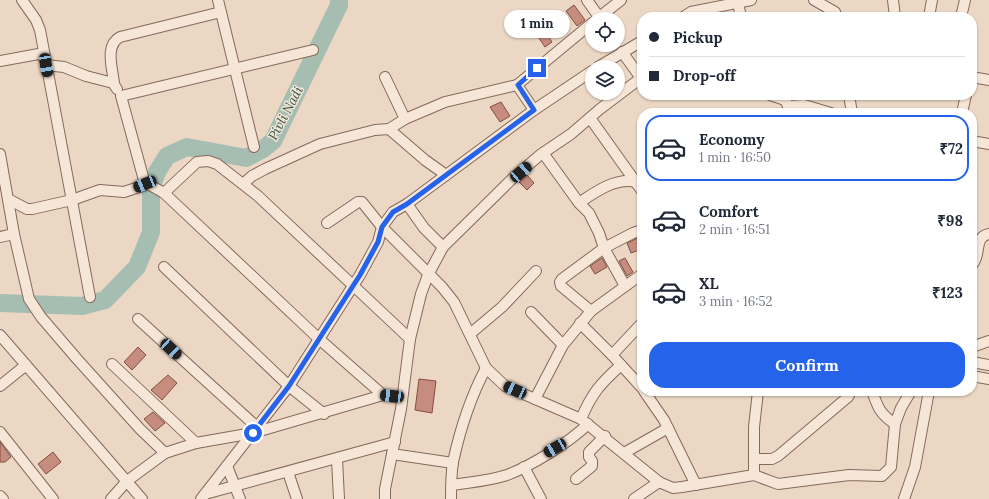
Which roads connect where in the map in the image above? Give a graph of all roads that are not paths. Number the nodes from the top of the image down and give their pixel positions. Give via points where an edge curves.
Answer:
1 (22, 0) edge
2 (218, 0) edge
3 (587, 0) edge
4 (621, 0) edge
5 (751, 0) edge
6 (814, 0) edge
7 (893, 0) edge
8 (932, 0) edge
9 (965, 0) edge
10 (738, 3) junction
11 (221, 12) junction
12 (592, 12) edge
13 (606, 12) edge
14 (691, 12) edge
15 (740, 12) edge
16 (835, 12) edge
17 (894, 12) edge
18 (930, 12) edge
19 (962, 12) edge
20 (585, 29) edge
21 (637, 44) edge
22 (313, 50) dead end
23 (625, 50) edge
24 (622, 52) joint
25 (44, 53) junction
26 (609, 60) edge
27 (0, 61) edge
28 (46, 65) junction
29 (234, 70) junction
30 (637, 73) edge
31 (585, 76) edge
32 (385, 77) dead end
33 (977, 78) edge
34 (989, 80) edge
35 (637, 81) edge
36 (114, 84) junction
37 (518, 85) junction
38 (121, 96) junction
39 (789, 108) edge
40 (816, 108) edge
41 (534, 110) junction
42 (590, 118) junction
43 (405, 119) junction
44 (389, 129) junction
45 (977, 142) edge
46 (989, 144) edge
47 (254, 146) dead end
48 (543, 153) junction
49 (1, 160) edge
50 (446, 175) junction
51 (636, 182) joint
52 (243, 184) junction
53 (148, 185) junction
54 (162, 192) junction
55 (8, 199) junction
56 (72, 200) junction
57 (579, 203) junction
58 (407, 204) junction
59 (327, 223) dead end
60 (382, 227) junction
61 (637, 232) edge
62 (14, 234) junction
63 (989, 234) edge
64 (0, 237) edge
65 (443, 247) junction
66 (604, 248) junction
67 (977, 258) edge
68 (164, 267) dead end
69 (536, 271) dead end
70 (428, 275) junction
71 (637, 278) edge
72 (352, 286) junction
73 (625, 286) junction
74 (90, 297) dead end
75 (591, 311) junction
76 (531, 312) dead end
77 (138, 319) dead end
78 (580, 323) junction
79 (637, 328) edge
80 (470, 334) junction
81 (0, 335) edge
82 (318, 338) junction
83 (410, 339) junction
84 (989, 341) edge
85 (563, 345) junction
86 (977, 345) edge
87 (612, 355) junction
88 (977, 363) edge
89 (112, 364) dead end
90 (26, 365) junction
91 (621, 365) junction
92 (989, 365) edge
93 (486, 368) junction
94 (977, 377) edge
95 (989, 380) edge
96 (637, 383) edge
97 (0, 386) edge
98 (289, 386) junction
99 (383, 396) junction
100 (647, 396) edge
101 (757, 396) edge
102 (848, 396) edge
103 (874, 396) edge
104 (908, 396) edge
105 (928, 396) edge
106 (402, 398) junction
107 (535, 399) junction
108 (324, 414) junction
109 (585, 422) junction
110 (895, 424) junction
111 (668, 428) junction
112 (255, 430) junction
113 (0, 432) edge
114 (605, 436) junction
115 (395, 442) junction
116 (196, 443) junction
117 (165, 453) junction
118 (624, 453) junction
119 (392, 454) junction
120 (337, 459) junction
121 (755, 459) junction
122 (453, 463) junction
123 (227, 466) junction
124 (524, 467) junction
125 (288, 472) junction
126 (754, 475) junction
127 (576, 479) dead end
128 (127, 481) junction
129 (659, 482) junction
130 (452, 485) junction
131 (696, 485) junction
132 (235, 486) junction
133 (0, 496) edge
134 (203, 496) edge
135 (3, 499) edge
136 (53, 499) edge
137 (111, 499) edge
138 (142, 499) edge
139 (240, 499) edge
140 (297, 499) edge
141 (339, 499) edge
142 (385, 499) edge
143 (450, 499) edge
144 (541, 499) edge
145 (634, 499) edge
146 (904, 499) edge

1 - 25 street via 36,20
2 - 11 street
3 - 12 street
4 - 13 street
5 - 10 street
6 - 16 street
7 - 17 street
8 - 18 street
9 - 19 street
10 - 14 street
10 - 15 street
11 - 29 street
11 - 36 street via 114,40 110,48
20 - 37 street
21 - 23 street
22 - 29 street
24 - 26 street
24 - 30 street
25 - 27 street
25 - 28 street
28 - 36 street via 64,67
28 - 56 street
29 - 38 street
29 - 47 street
31 - 41 street
32 - 43 street
33 - 34 street
35 - 42 street
36 - 38 street
37 - 41 street
37 - 43 street via 445,102
38 - 53 street
39 - 40 street via 804,104
41 - 50 street
42 - 48 street
42 - 51 street
43 - 44 street
44 - 50 street
44 - 52 street via 320,144 265,169
45 - 46 street
48 - 57 street
48 - 65 street
49 - 55 street
50 - 58 street
51 - 57 street via 616,183
52 - 54 street via 217,164 202,161 192,165
52 - 72 street
53 - 54 street
53 - 56 street via 124,192 100,190
54 - 82 street
55 - 56 street via 32,210
55 - 62 street
56 - 74 street
57 - 66 street via 589,213
58 - 60 street via 393,212
58 - 65 street via 424,228
59 - 60 street via 360,201
60 - 70 street
60 - 72 street via 378,242
61 - 66 street
62 - 64 street
62 - 117 street via 29,298 41,317 140,429
63 - 67 street via 984,235 979,241
65 - 70 street
66 - 73 street
66 - 75 street via 560,282 561,286
68 - 98 street
69 - 80 street via 507,302
70 - 80 street via 454,302
70 - 83 street
71 - 73 street
72 - 82 street
72 - 83 street
73 - 75 street
75 - 78 street
76 - 85 street
77 - 112 street
78 - 85 street
78 - 87 street
79 - 87 street
80 - 93 street
81 - 90 street
82 - 98 street
82 - 99 street
83 - 106 street
84 - 86 street
85 - 107 street
87 - 91 street
88 - 92 street
89 - 116 street
90 - 97 street
90 - 128 street
91 - 96 street
91 - 109 street via 596,389 590,399
93 - 107 street via 505,386
93 - 122 street via 463,425
94 - 95 street
98 - 108 street
98 - 112 street
99 - 106 street
99 - 108 street
100 - 111 street
101 - 121 street via 754,427
102 - 121 street via 778,456 772,459
103 - 110 street via 880,412
104 - 110 street
105 - 146 street via 915,468
106 - 115 street
107 - 109 street
108 - 112 street
109 - 114 street
109 - 124 street via 566,442
110 - 126 street via 891,467 882,476 850,475 778,484
111 - 118 street
111 - 131 street
112 - 116 street
112 - 123 street
113 - 136 street
114 - 118 street
114 - 127 street via 589,452 592,466
115 - 119 street
115 - 120 street
116 - 117 street
117 - 128 street
118 - 129 street
119 - 122 street
119 - 142 street
120 - 125 street
120 - 141 street
121 - 126 street
122 - 130 street
123 - 132 street
123 - 134 street
124 - 130 street via 491,479
124 - 144 street
125 - 132 street
125 - 140 street
126 - 131 street
128 - 137 street
128 - 138 street
129 - 131 street via 673,488
129 - 145 street
130 - 143 street
132 - 134 street
132 - 139 street
133 - 135 street

